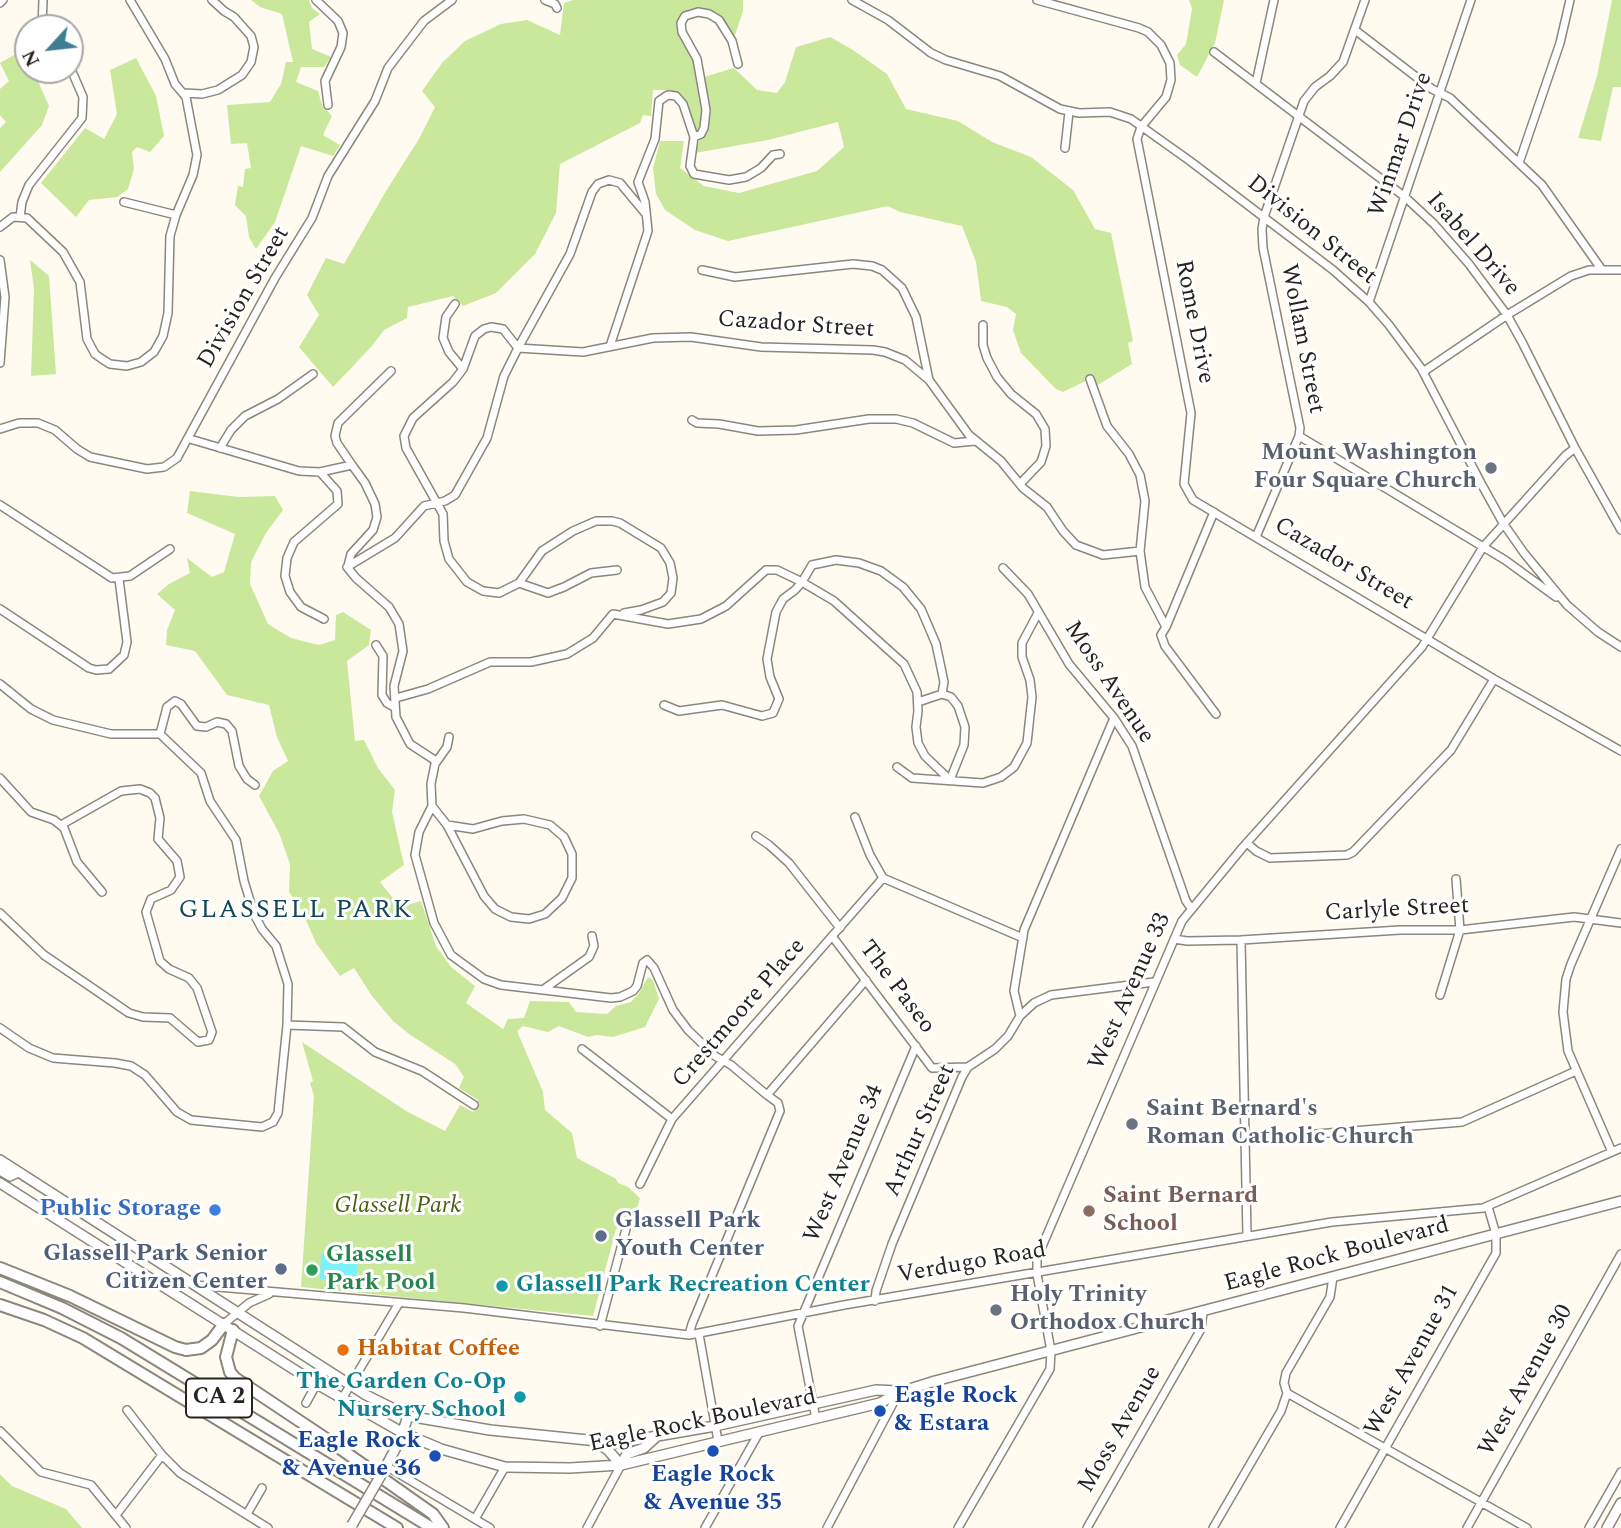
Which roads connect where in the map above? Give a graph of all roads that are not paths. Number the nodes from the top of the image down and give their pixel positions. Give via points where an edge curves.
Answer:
1 (130, 0) edge
2 (212, 0) edge
3 (316, 0) edge
4 (452, 0) edge
5 (545, 0) edge
6 (852, 0) edge
7 (1037, 0) edge
8 (1274, 0) edge
9 (1365, 0) edge
10 (1471, 0) edge
11 (1570, 0) edge
12 (440, 4) edge
13 (557, 8) dead end
14 (1355, 30) junction
15 (1214, 52) dead end
16 (738, 64) dead end
17 (1256, 83) junction
18 (77, 84) edge
19 (1440, 92) junction
20 (183, 93) junction
21 (328, 105) dead end
22 (1069, 112) junction
23 (1298, 116) junction
24 (1142, 127) junction
25 (694, 137) junction
26 (1065, 148) dead end
27 (780, 154) dead end
28 (1519, 163) junction
29 (1405, 197) junction
30 (124, 202) dead end
31 (645, 213) junction
32 (176, 215) junction
33 (20, 217) junction
34 (1264, 217) junction
35 (0, 227) edge
36 (0, 260) edge
37 (702, 270) dead end
38 (1602, 270) junction
39 (1621, 270) edge
40 (1369, 302) junction
41 (455, 304) dead end
42 (1507, 315) junction
43 (983, 325) dead end
44 (610, 345) junction
45 (518, 348) junction
46 (0, 363) edge
47 (463, 369) junction
48 (391, 371) dead end
49 (1423, 372) junction
50 (313, 374) dead end
51 (1090, 379) dead end
52 (929, 380) junction
53 (692, 420) dead end
54 (0, 429) edge
55 (1299, 436) junction
56 (190, 439) junction
57 (975, 441) junction
58 (220, 448) junction
59 (1575, 448) junction
60 (352, 465) junction
61 (320, 472) junction
62 (1020, 484) junction
63 (436, 501) junction
64 (0, 505) edge
65 (1213, 512) junction
66 (1503, 523) junction
67 (1621, 530) edge
68 (1256, 537) junction
69 (1483, 547) junction
70 (170, 549) dead end
71 (1140, 551) junction
72 (347, 567) junction
73 (1003, 568) dead end
74 (617, 570) dead end
75 (118, 579) junction
76 (802, 582) junction
77 (519, 583) junction
78 (1567, 605) junction
79 (0, 609) edge
80 (1038, 613) junction
81 (617, 614) junction
82 (324, 619) dead end
83 (1166, 627) junction
84 (1428, 639) junction
85 (376, 645) dead end
86 (1621, 647) edge
87 (1494, 679) junction
88 (0, 684) edge
89 (942, 694) junction
90 (396, 698) junction
91 (918, 702) junction
92 (664, 705) dead end
93 (394, 707) junction
94 (1216, 714) dead end
95 (1114, 718) junction
96 (160, 734) junction
97 (449, 737) dead end
98 (1621, 751) edge
99 (436, 761) junction
100 (897, 767) dead end
101 (0, 778) edge
102 (950, 780) junction
103 (255, 785) dead end
104 (432, 806) junction
105 (855, 817) dead end
106 (61, 825) junction
107 (447, 825) junction
108 (756, 836) dead end
109 (1247, 843) junction
110 (1621, 849) edge
111 (883, 878) junction
112 (1456, 879) dead end
113 (102, 892) dead end
114 (1191, 908) junction
115 (0, 913) edge
116 (1591, 918) junction
117 (1621, 923) edge
118 (840, 928) junction
119 (1460, 930) junction
120 (593, 936) dead end
121 (832, 936) junction
122 (1023, 938) junction
123 (1174, 939) junction
124 (1241, 940) junction
125 (866, 980) junction
126 (1154, 982) junction
127 (544, 989) junction
128 (1440, 995) dead end
129 (1020, 1016) junction
130 (287, 1025) junction
131 (0, 1028) edge
132 (916, 1046) junction
133 (582, 1049) dead end
134 (725, 1061) junction
135 (968, 1067) junction
136 (1576, 1071) junction
137 (767, 1095) junction
138 (474, 1105) dead end
139 (672, 1119) junction
140 (1244, 1140) junction
141 (1621, 1148) edge
142 (1612, 1153) junction
143 (0, 1160) edge
144 (0, 1170) edge
145 (18, 1172) junction
146 (0, 1183) edge
147 (640, 1184) dead end
148 (1621, 1200) edge
149 (1488, 1207) junction
150 (626, 1229) dead end
151 (1496, 1234) junction
152 (1247, 1236) junction
153 (1621, 1254) edge
154 (0, 1268) edge
155 (1037, 1274) junction
156 (1333, 1277) junction
157 (0, 1282) edge
158 (194, 1284) junction
159 (277, 1293) junction
160 (875, 1301) junction
161 (399, 1303) junction
162 (0, 1305) edge
163 (1203, 1312) junction
164 (238, 1313) junction
165 (804, 1314) junction
166 (600, 1326) junction
167 (229, 1327) junction
168 (699, 1334) junction
169 (689, 1335) junction
170 (1051, 1351) junction
171 (325, 1369) junction
172 (317, 1384) junction
173 (351, 1386) junction
174 (900, 1392) junction
175 (1287, 1393) junction
176 (342, 1399) junction
177 (306, 1403) dead end
178 (813, 1405) junction
179 (127, 1410) dead end
180 (408, 1416) junction
181 (816, 1419) junction
182 (715, 1426) junction
183 (761, 1430) junction
184 (0, 1431) edge
185 (403, 1433) junction
186 (655, 1438) junction
187 (718, 1441) junction
188 (595, 1442) junction
189 (1386, 1448) junction
190 (162, 1455) junction
191 (621, 1465) junction
192 (505, 1467) junction
193 (385, 1468) junction
194 (1621, 1472) edge
195 (262, 1488) dead end
196 (1482, 1502) junction
197 (1621, 1503) edge
198 (247, 1514) junction
199 (117, 1515) junction
200 (475, 1519) junction
201 (351, 1526) edge
202 (126, 1528) edge
203 (268, 1528) edge
204 (397, 1528) edge
205 (432, 1528) edge
206 (443, 1528) edge
207 (490, 1528) edge
208 (587, 1528) edge
209 (705, 1528) edge
210 (827, 1528) edge
211 (958, 1528) edge
212 (1087, 1528) edge
213 (1213, 1528) edge
214 (1340, 1528) edge
215 (1467, 1528) edge
216 (1527, 1528) edge
217 (1589, 1528) edge
218 (1607, 1528) edge

1 - 20 street
2 - 20 street via 250,36 254,47 251,62 242,75 218,90
3 - 21 street via 338,21 343,33 325,81
4 - 12 street, Division Street
5 - 13 street
6 - 22 street, Division Street via 946,60 1000,76
7 - 24 street via 1139,28 1161,45 1170,63 1169,89
8 - 17 street
9 - 14 street, Wollam Street
10 - 19 street, Winmar Drive
11 - 28 street
12 - 56 street, Division Street via 388,68 375,102 336,162 309,225 275,278
14 - 19 street
14 - 23 street, Wollam Street via 1343,62 1308,94
15 - 17 street, Isabel Drive
16 - 25 street via 732,41 719,20 698,12 685,16 682,32 697,59 706,110 704,128
17 - 23 street, Isabel Drive
18 - 33 street via 83,97 82,118 29,185
19 - 28 street
19 - 29 street, Winmar Drive
20 - 32 street via 197,156
22 - 24 street, Division Street via 1111,112
22 - 26 street
23 - 29 street, Isabel Drive
23 - 34 street, Wollam Street
24 - 34 street, Division Street
24 - 65 street, Rome Drive via 1137,139 1191,413 1184,484 1193,499
25 - 27 street via 690,166 694,174 703,177 746,177
25 - 31 street via 683,104 676,96 663,97 655,139 638,182
28 - 38 street via 1542,185
29 - 40 street, Winmar Drive
29 - 42 street, Isabel Drive via 1452,244
30 - 32 street
31 - 44 street via 647,236
31 - 45 street via 620,183 609,180 595,188 570,254
32 - 33 street via 170,236 163,336 148,358 127,366 102,359 90,346 80,282 71,263 32,221
33 - 35 street
34 - 40 street, Division Street
34 - 55 street, Wollam Street via 1263,248
36 - 46 street via 5,297
37 - 52 street via 735,277 853,264 882,270 902,288 916,317
38 - 39 street
38 - 42 street via 1571,276
40 - 49 street, Division Street
41 - 47 street via 446,317 443,338
42 - 49 street
42 - 59 street, Isabel Drive
43 - 62 street via 991,368 1011,394 1036,414 1046,436 1041,462
44 - 45 street, Cazador Street via 583,352
44 - 52 street, Cazador Street via 674,337 761,347 873,350 905,360
45 - 47 street via 503,329 484,329 475,336
45 - 63 street via 506,370 481,449 455,495
47 - 63 street via 405,430 406,448
48 - 60 street via 338,423 337,443
49 - 66 street, Division Street
50 - 58 street via 245,416
51 - 71 street via 1107,426 1140,475 1145,501
52 - 57 street, Cazador Street
53 - 57 street via 758,431 888,418 913,423 954,443
54 - 56 street, Division Street via 38,424 55,430 90,457 148,469 172,463
55 - 68 street, Wollam Street
55 - 69 street
56 - 58 street
57 - 62 street, Cazador Street via 1001,461
58 - 61 street via 293,470
59 - 66 street, West Avenue 33
59 - 67 street, Isabel Drive
60 - 61 street
60 - 72 street via 365,483 377,517 370,536 351,554
61 - 82 street via 337,491 338,504 294,542 286,558 285,576 301,607
62 - 71 street, Cazador Street via 1084,550 1102,555
63 - 72 street via 424,506 394,538
63 - 77 street via 444,518 446,551 460,575 490,593 507,591
64 - 75 street via 108,577
65 - 68 street, Cazador Street
65 - 83 street
66 - 69 street, West Avenue 33
66 - 78 street, Division Street
68 - 84 street, Cazador Street
69 - 78 street
69 - 84 street, West Avenue 33
70 - 75 street
71 - 83 street via 1145,587
72 - 90 street via 389,607 399,624 403,651 394,686
73 - 80 street, Moss Avenue via 1028,594
74 - 77 street via 591,573 548,593
75 - 79 street via 127,642 116,666 103,670 89,668
76 - 81 street via 766,570 726,606 690,622 656,623
76 - 89 street via 816,563 836,560 870,566 893,578 921,609 932,634 944,682
76 - 91 street via 834,601 898,657 911,674
76 - 92 street via 782,599 776,612 767,659 779,699 772,713 762,716 722,705 679,711
77 - 81 street via 542,551 573,531 596,521 620,523 661,548 673,578 671,593 663,602
78 - 86 street, Division Street
80 - 95 street, Moss Avenue via 1069,664
80 - 102 street via 1022,643 1032,697 1027,743 1020,760 992,781
81 - 90 street via 609,616 585,645 566,654 531,662 490,662
83 - 94 street via 1161,635 1165,646
84 - 87 street, Cazador Street
84 - 109 street, West Avenue 33
85 - 93 street via 383,656 382,695
87 - 98 street, Cazador Street
87 - 109 street via 1451,750 1357,849 1347,855 1270,858
88 - 96 street via 53,720 111,734
89 - 91 street
89 - 102 street via 958,706 965,727 964,745
90 - 93 street
91 - 102 street via 918,743
93 - 99 street via 410,744
95 - 114 street, Moss Avenue via 1132,746
95 - 122 street
96 - 103 street via 167,707 175,701 197,726 226,724 232,731 239,766
96 - 130 street via 201,773 210,801 236,840 254,914 280,953 288,984
97 - 99 street
99 - 104 street via 430,784
100 - 102 street via 912,778
101 - 106 street via 31,813
104 - 107 street
104 - 127 street via 419,832 415,855 434,923 448,951 493,983
105 - 111 street
106 - 113 street via 81,869
106 - 115 street via 121,791 140,789 155,798 158,839 181,871 175,887 151,899 146,912 160,961 197,988 212,1032 206,1042 195,1040 170,1018 129,1013 44,956
107 - 107 street via 473,829 512,820 542,822 558,830 572,855 569,886 552,910 529,919 502,914 489,903
108 - 118 street, The Paseo via 789,863
109 - 114 street, West Avenue 33
110 - 116 street
111 - 118 street, Crestmoore Place
111 - 122 street
112 - 119 street
114 - 123 street, West Avenue 33
116 - 117 street, Carlyle Street
116 - 119 street, Carlyle Street
116 - 136 street via 1563,997 1565,1035
118 - 121 street, Crestmoore Place
119 - 124 street, Carlyle Street
119 - 128 street
120 - 127 street via 589,957
121 - 125 street, The Paseo
121 - 134 street, Crestmoore Place
122 - 129 street via 1014,991
123 - 124 street, Carlyle Street
123 - 126 street, West Avenue 33
124 - 140 street
125 - 132 street, The Paseo
125 - 137 street
126 - 129 street via 1051,995
126 - 155 street, West Avenue 33 via 1037,1258
127 - 134 street via 620,997 633,991 647,960 680,1020
129 - 135 street, Arthur Street via 995,1049
130 - 131 street via 278,1113 268,1125 257,1127 191,1120 131,1066 41,1054
130 - 138 street via 343,1027 375,1052 422,1071
132 - 135 street, The Paseo via 932,1068
132 - 165 street, West Avenue 34
133 - 139 street
134 - 137 street
134 - 139 street, Crestmoore Place
135 - 160 street, Arthur Street via 892,1244
136 - 140 street via 1462,1122
136 - 142 street
137 - 169 street via 780,1111
139 - 147 street, Crestmoore Place
140 - 152 street
141 - 142 street, Verdugo Road
142 - 149 street, Verdugo Road
143 - 145 main road, Eagle Rock Boulevard
144 - 145 main road via 10,1176
145 - 158 main road, Eagle Rock Boulevard
146 - 167 main road, Eagle Rock Boulevard
148 - 151 main road, Eagle Rock Boulevard
149 - 151 street, West Avenue 31
149 - 152 street, Verdugo Road via 1332,1222
150 - 166 street
151 - 156 main road, Eagle Rock Boulevard
151 - 189 street, West Avenue 31 via 1496,1253
152 - 155 street, Verdugo Road
153 - 196 street, West Avenue 30
154 - 167 highway via 186,1350 201,1348
155 - 160 street, Verdugo Road
155 - 170 street, West Avenue 33
156 - 163 main road, Eagle Rock Boulevard
156 - 175 street via 1329,1297 1286,1373
157 - 205 highway, CA 2 via 121,1338
158 - 159 street, Verdugo Road
158 - 164 main road, Eagle Rock Boulevard
159 - 161 street, Verdugo Road
159 - 164 street, Verdugo Road via 255,1299
160 - 165 street, Verdugo Road
161 - 166 street, Verdugo Road
161 - 173 street
162 - 204 highway, CA 2 via 83,1338
163 - 170 main road, Eagle Rock Boulevard
163 - 212 street, Moss Avenue via 1200,1329
164 - 167 street
164 - 171 main road, Eagle Rock Boulevard
165 - 168 street, Verdugo Road
165 - 178 street, West Avenue 34 via 798,1326
166 - 169 street, Verdugo Road
167 - 172 main road, Eagle Rock Boulevard
167 - 206 highway via 226,1357 235,1378 433,1514
168 - 169 street, Verdugo Road
168 - 182 street
170 - 174 main road, Eagle Rock Boulevard
170 - 211 street, West Avenue 33 via 1050,1369
171 - 172 street
171 - 173 main road, Eagle Rock Boulevard
172 - 176 main road, Eagle Rock Boulevard
172 - 177 street
173 - 176 street
173 - 180 main road, Eagle Rock Boulevard
174 - 178 main road, Eagle Rock Boulevard via 876,1390
174 - 181 main road, Eagle Rock Boulevard via 880,1403
174 - 210 street
175 - 189 street
175 - 213 street
176 - 185 main road, Eagle Rock Boulevard
178 - 181 street, West Avenue 34
178 - 182 main road, Eagle Rock Boulevard
179 - 190 street
180 - 185 main road
180 - 188 main road, Eagle Rock Boulevard
181 - 183 main road, Eagle Rock Boulevard
182 - 186 main road, Eagle Rock Boulevard
182 - 187 street
183 - 187 main road, Eagle Rock Boulevard
183 - 209 street
184 - 199 street via 41,1472 91,1485
185 - 192 main road, Eagle Rock Boulevard
185 - 193 main road
186 - 188 main road, Eagle Rock Boulevard
186 - 191 main road via 627,1454
187 - 191 main road, Eagle Rock Boulevard
188 - 191 main road
189 - 196 street
189 - 214 street, West Avenue 31
190 - 198 street via 180,1473
190 - 199 street
191 - 192 main road, Eagle Rock Boulevard
191 - 208 street
192 - 200 street
193 - 200 street
193 - 201 main road, bridge
194 - 217 street
195 - 198 street
196 - 215 street, West Avenue 30
196 - 216 street
197 - 218 main road
198 - 203 street
199 - 202 street
200 - 207 street

